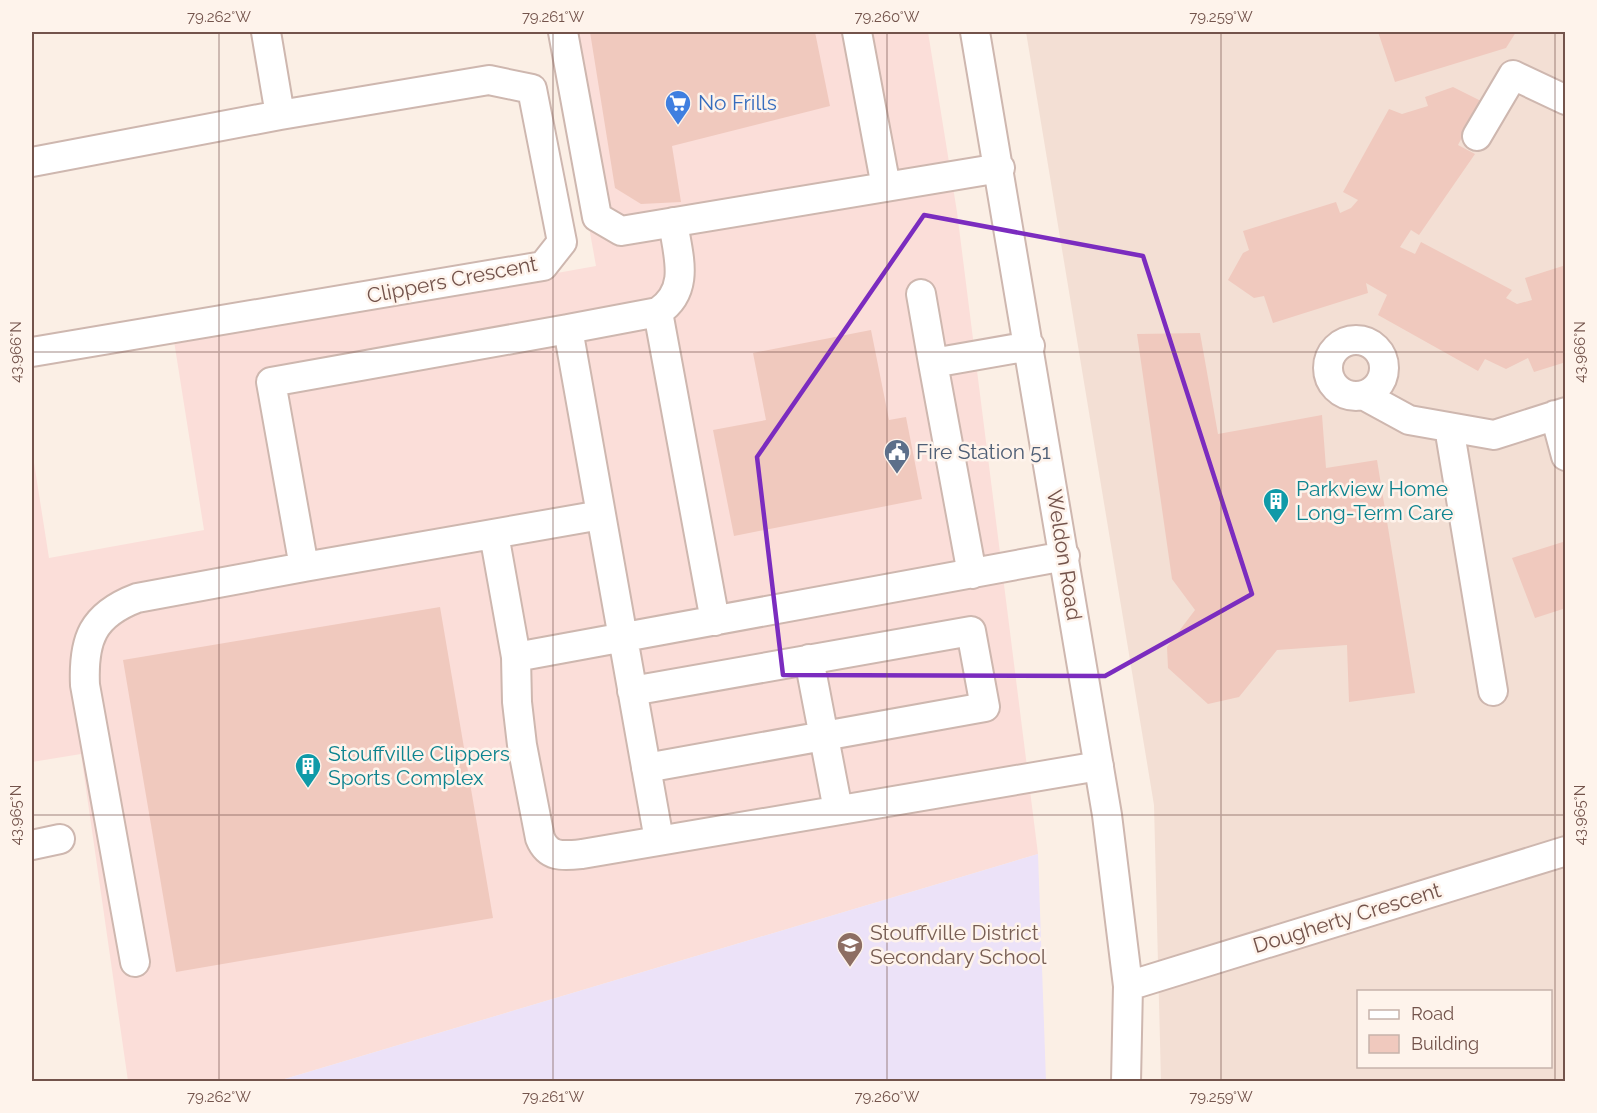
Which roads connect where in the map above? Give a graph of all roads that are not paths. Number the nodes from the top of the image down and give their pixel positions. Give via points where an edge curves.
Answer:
1 (266, 32) edge
2 (563, 32) edge
3 (856, 32) edge
4 (975, 32) edge
5 (1566, 100) edge
6 (280, 115) junction
7 (1477, 136) dead end
8 (32, 162) edge
9 (1000, 168) junction
10 (886, 187) junction
11 (673, 222) junction
12 (921, 294) dead end
13 (658, 312) junction
14 (568, 329) junction
15 (1030, 346) junction
16 (32, 352) edge
17 (933, 363) junction
18 (1365, 396) dead end
19 (1560, 413) edge
20 (1449, 427) junction
21 (1566, 456) edge
22 (601, 515) junction
23 (494, 534) junction
24 (1065, 556) junction
25 (304, 567) junction
26 (972, 574) junction
27 (715, 621) junction
28 (622, 638) junction
29 (516, 657) junction
30 (809, 659) junction
31 (632, 691) junction
32 (1492, 691) dead end
33 (824, 736) junction
34 (1100, 766) junction
35 (646, 768) junction
36 (838, 810) junction
37 (60, 839) dead end
38 (659, 840) junction
39 (32, 845) edge
40 (1566, 851) edge
41 (135, 962) dead end
42 (1128, 986) junction
43 (1126, 1082) edge

1 - 6 street
2 - 11 street via 597,217 621,231
3 - 10 street
4 - 9 street, Weldon Road
5 - 7 street via 1513,75
6 - 8 street, Clippers Crescent
6 - 16 street, Clippers Crescent via 489,80 532,89 562,242 543,266
9 - 10 street
9 - 15 street, Weldon Road
10 - 11 street
11 - 13 street via 680,283 674,298
12 - 17 street
13 - 14 street
13 - 27 street
14 - 22 street
14 - 25 street via 271,382
15 - 17 street
15 - 24 street, Weldon Road
17 - 26 street
18 - 20 street via 1409,420
19 - 20 street via 1494,435
19 - 21 street
20 - 32 street
22 - 23 street
22 - 28 street
23 - 25 street
23 - 29 street
24 - 26 street
24 - 34 street, Weldon Road
25 - 41 street via 137,598 107,614 90,636 86,685
26 - 27 street
27 - 28 street
28 - 29 street
28 - 31 street
29 - 38 street via 522,745 543,846 553,854 565,856
30 - 31 street
30 - 33 street
30 - 33 street via 971,631 985,707
31 - 35 street
33 - 35 street
33 - 36 street
34 - 36 street
34 - 42 street, Weldon Road
35 - 38 street
36 - 38 street
37 - 39 street
40 - 42 street, Dougherty Crescent
42 - 43 street, Weldon Road

